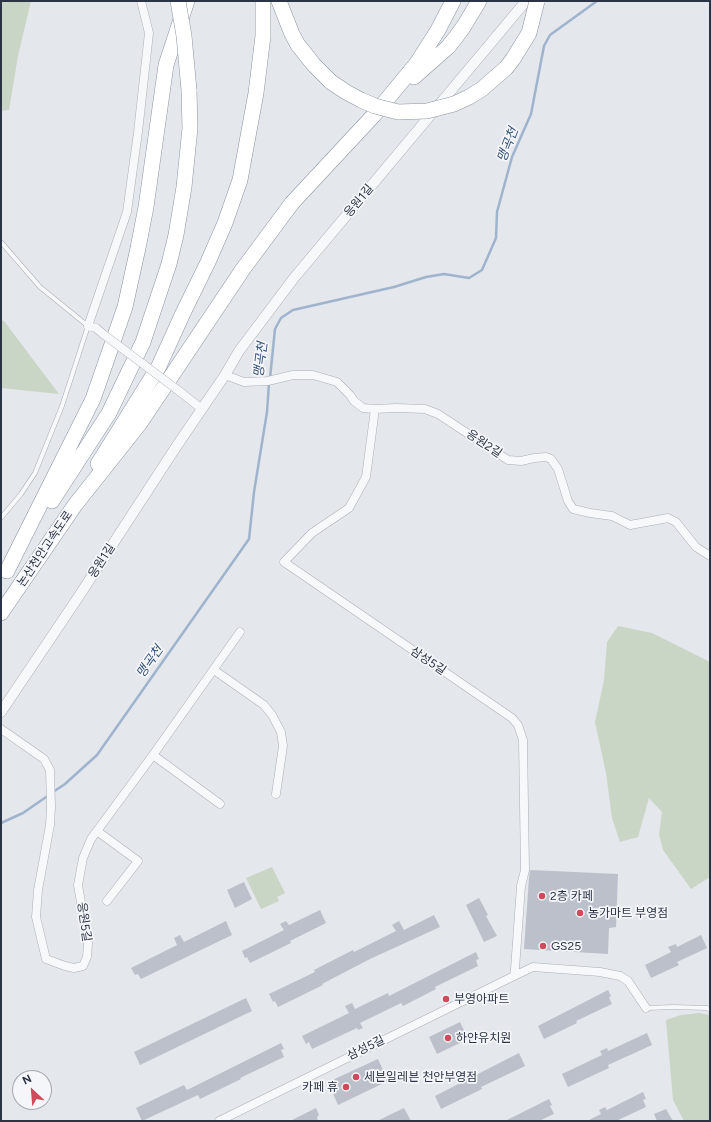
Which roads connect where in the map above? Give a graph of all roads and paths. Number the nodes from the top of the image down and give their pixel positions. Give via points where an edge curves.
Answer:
1 (141, 1) edge
2 (178, 1) edge
3 (187, 1) edge
4 (263, 1) edge
5 (279, 1) edge
6 (453, 1) edge
7 (479, 1) edge
8 (526, 1) edge
9 (537, 1) edge
10 (374, 115) junction
11 (1, 242) edge
12 (88, 326) junction
13 (225, 375) junction
14 (202, 409) junction
15 (375, 409) junction
16 (75, 505) junction
17 (1, 518) edge
18 (710, 556) edge
19 (4, 575) edge
20 (1, 613) edge
21 (240, 632) dead end
22 (214, 670) junction
23 (1, 712) edge
24 (1, 729) edge
25 (153, 755) junction
26 (276, 794) dead end
27 (220, 804) dead end
28 (97, 831) junction
29 (107, 901) dead end
30 (514, 976) junction
31 (646, 1008) joint
32 (710, 1010) edge
33 (219, 1121) edge

1 - 12 street via 149,33 126,212
2 - 19 highway, bridge via 184,36 190,128 184,186 169,264 143,342 109,413
3 - 19 highway via 166,65 146,208 125,307 93,399
4 - 16 highway via 263,36 256,93 240,180 226,223 158,366
5 - 9 highway, bridge via 298,45 331,82 375,106 398,112 427,111 454,104 482,89 509,63 521,47 533,22
6 - 10 highway via 417,63
7 - 10 highway via 448,47
8 - 13 street, 응원1길 via 294,278 239,351
10 - 16 highway via 292,203 243,269 140,423
11 - 12 lane via 40,287
12 - 14 street, bridge via 96,328
12 - 17 lane via 62,406 35,473
13 - 14 street, 응원1길
13 - 15 street, 응원2길 via 244,382 273,380 293,375 313,375 336,382 363,408
14 - 23 street, 응원1길
15 - 18 street, 응원2길 via 425,409 438,414 508,460 521,461 546,457 551,459 558,469 573,509 612,516 630,525 668,518 676,522 696,547
15 - 30 street, 삼성5길 via 366,477 349,508 312,533 284,562 516,721 523,735 525,870 521,886
16 - 20 highway, 논산천안고속도로
21 - 22 street, 응원5길
22 - 25 street, 응원5길
22 - 26 street via 264,705 281,732 283,746
24 - 28 street, 응원5길 via 44,759 50,770 52,807 36,917 46,959 74,968 83,966 87,957 88,943 78,885 83,858
25 - 27 street
25 - 28 street, 응원5길
28 - 29 street via 138,861
30 - 31 street, 삼성5길 via 533,967 620,976 628,981
30 - 33 street, 삼성5길
31 - 32 lane, 삼성5길

